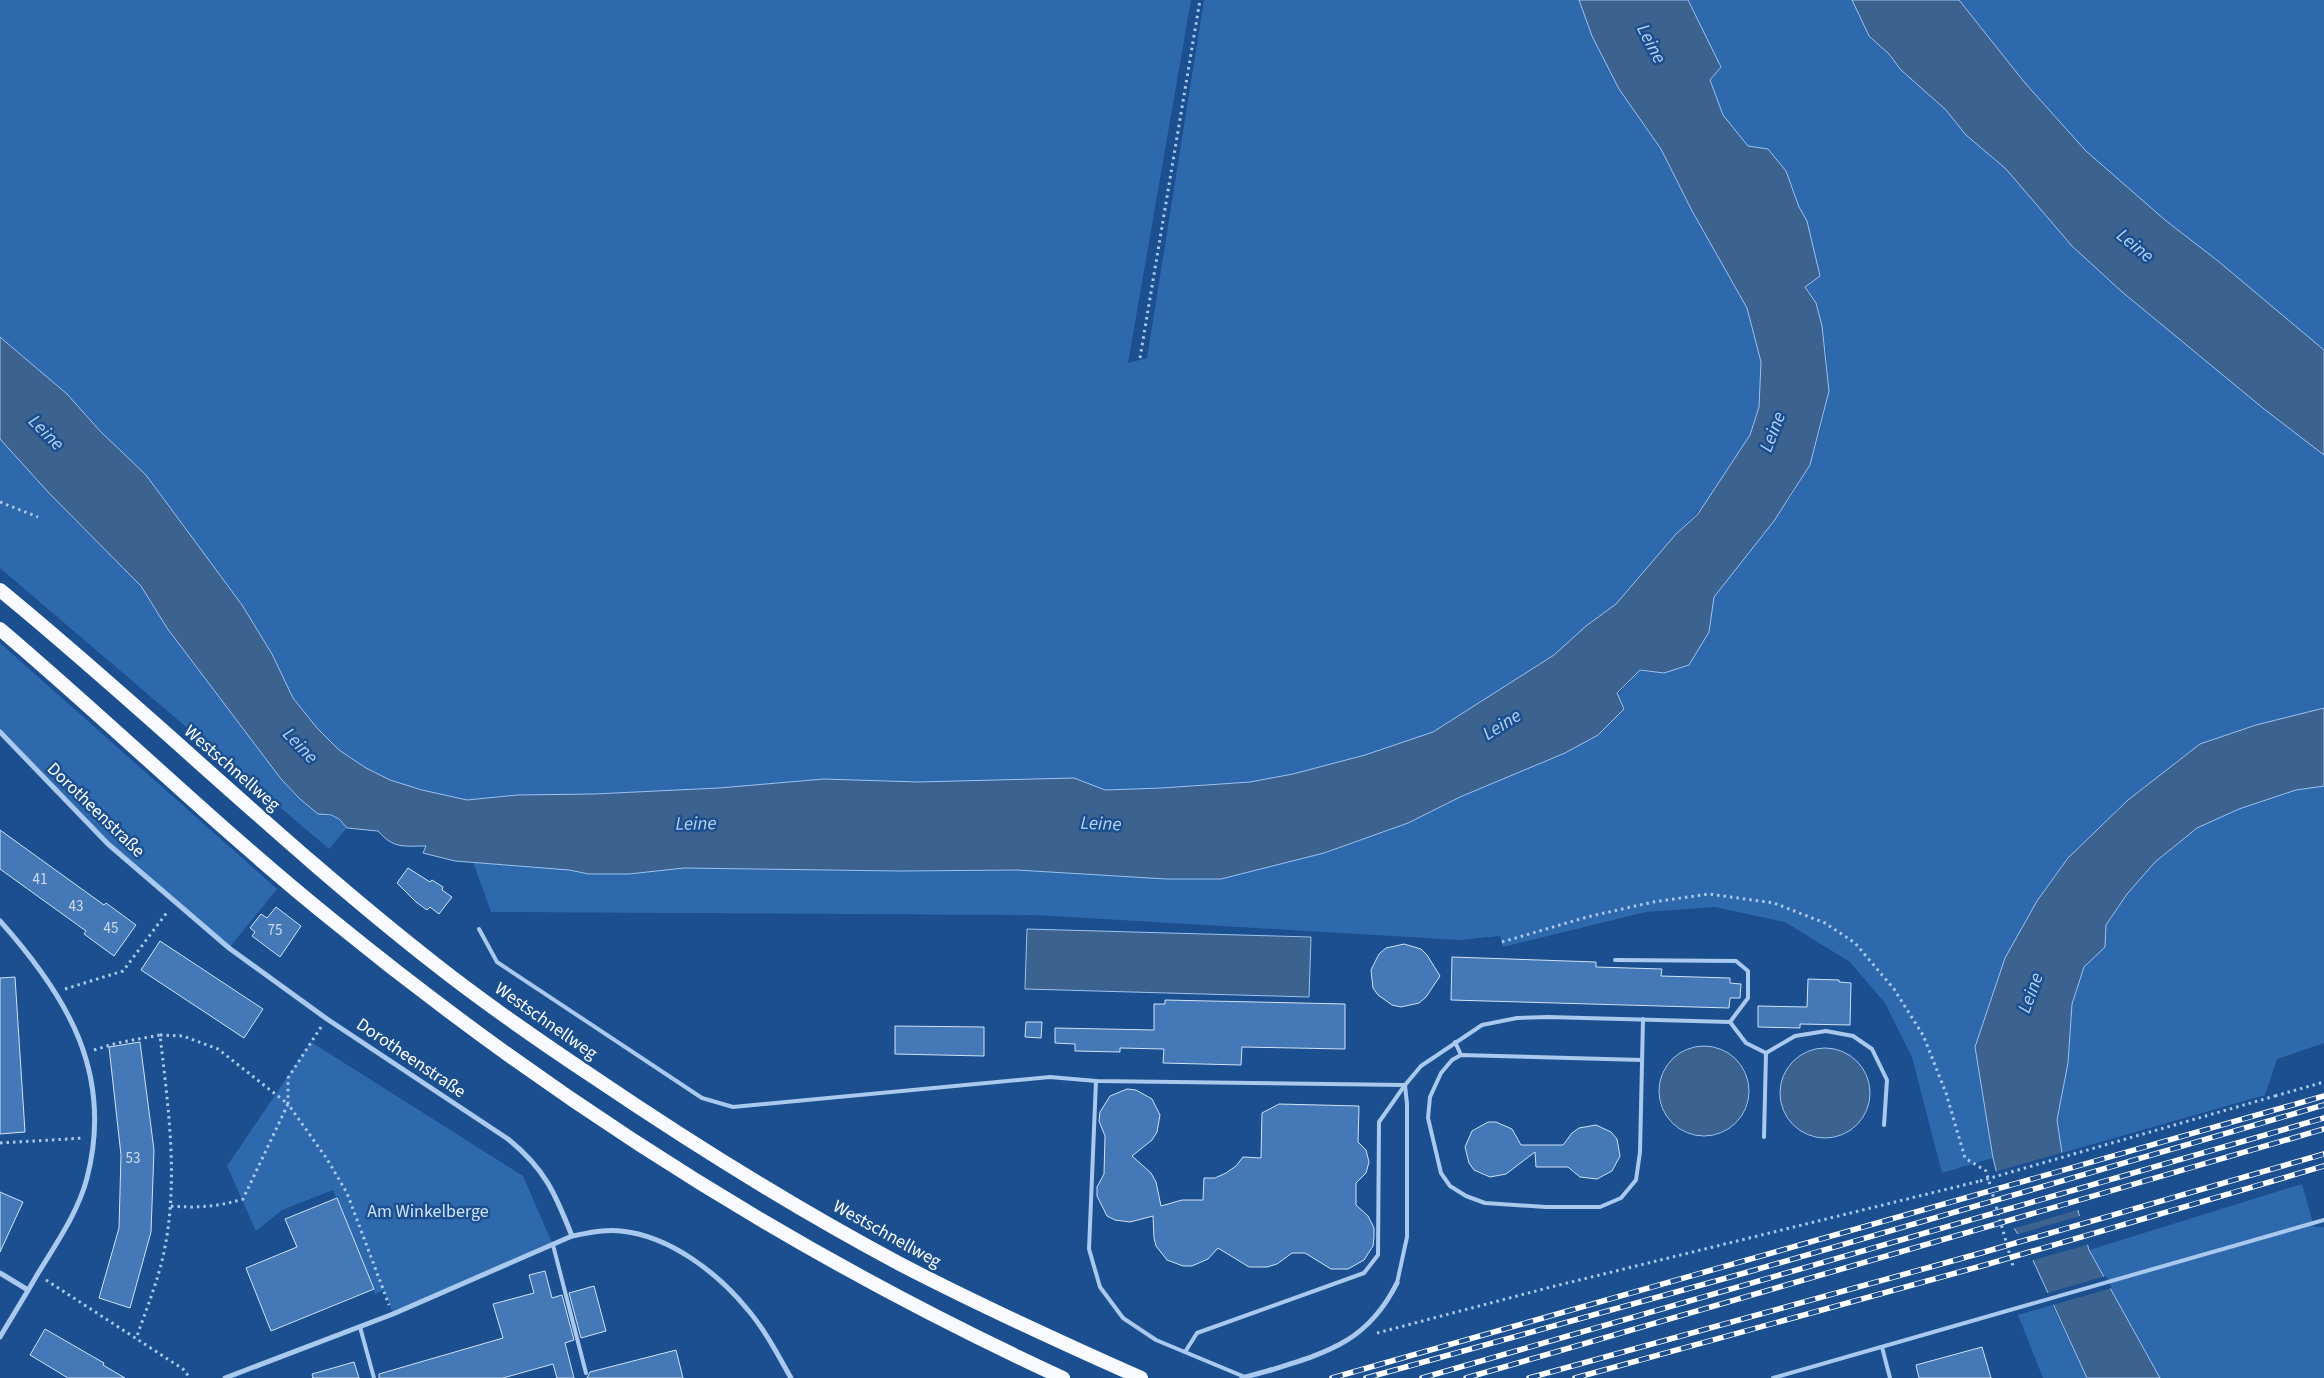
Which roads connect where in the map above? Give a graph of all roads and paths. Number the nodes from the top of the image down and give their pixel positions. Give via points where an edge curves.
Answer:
1 (1200, 0) edge
2 (1140, 358) dead end
3 (0, 502) edge
4 (38, 517) dead end
5 (0, 590) edge
6 (0, 629) edge
7 (0, 732) edge
8 (174, 903) junction
9 (0, 921) edge
10 (479, 929) dead end
11 (1502, 942) dead end
12 (1615, 960) dead end
13 (54, 992) junction
14 (328, 1019) junction
15 (1643, 1019) junction
16 (1730, 1022) junction
17 (160, 1035) junction
18 (1455, 1042) junction
19 (84, 1053) junction
20 (1766, 1053) junction
21 (1461, 1055) junction
22 (1642, 1060) junction
23 (1096, 1081) junction
24 (2324, 1082) edge
25 (1404, 1085) junction
26 (288, 1104) junction
27 (1884, 1126) dead end
28 (94, 1137) junction
29 (1764, 1137) dead end
30 (0, 1144) edge
31 (170, 1206) junction
32 (2324, 1220) edge
33 (572, 1236) junction
34 (552, 1245) junction
35 (2013, 1266) dead end
36 (0, 1273) edge
37 (37, 1274) junction
38 (1397, 1283) joint
39 (28, 1290) junction
40 (393, 1314) junction
41 (360, 1327) junction
42 (0, 1337) edge
43 (136, 1339) junction
44 (1350, 1340) junction
45 (1882, 1347) junction
46 (1186, 1352) junction
47 (586, 1373) dead end
48 (190, 1378) edge
49 (224, 1378) edge
50 (374, 1378) edge
51 (791, 1378) edge
52 (1063, 1378) edge
53 (1141, 1378) edge
54 (1242, 1378) edge
55 (1248, 1378) edge
56 (1773, 1378) edge
57 (1890, 1378) edge

1 - 2 path
3 - 4 path
5 - 53 highway, Westschnellweg via 348,894 438,967 532,1035 648,1114 754,1180 899,1263 1030,1329
6 - 52 highway via 329,918 515,1060 633,1142 757,1218 885,1291
7 - 8 street, Dorotheenstraße via 108,844
8 - 13 path via 124,971
8 - 14 street, Dorotheenstraße via 229,948
9 - 13 street via 31,956
10 - 23 lane via 497,962 702,1098 733,1107 1050,1077
11 - 35 path via 1586,917 1709,894 1774,903 1825,923 1855,943 1894,989 1923,1035 1946,1094 1965,1158 1986,1171
12 - 16 lane via 1736,961 1748,971 1748,998
13 - 19 street
14 - 26 path via 288,1078
14 - 33 street, Dorotheenstraße via 530,1157 547,1180
15 - 16 lane
15 - 18 lane via 1517,1018 1482,1025
15 - 22 lane
16 - 20 lane via 1746,1043
17 - 19 path
17 - 26 path via 183,1036 218,1049
17 - 31 path via 172,1163
18 - 21 lane
18 - 25 lane via 1421,1066
19 - 28 street via 94,1097
20 - 27 lane via 1795,1036 1826,1030 1853,1036 1872,1050 1887,1080
20 - 29 lane
21 - 22 lane
21 - 22 lane via 1441,1073 1430,1097 1428,1118 1441,1174 1450,1186 1466,1196 1486,1202 1546,1207 1600,1207 1620,1198 1636,1180 1640,1152
23 - 25 lane
23 - 46 lane via 1089,1250 1100,1287 1123,1318 1156,1340
24 - 44 path, bridge via 1980,1181
25 - 38 lane via 1407,1104 1407,1237
25 - 46 lane via 1379,1122 1378,1255 1364,1273 1197,1333
26 - 31 path via 243,1198 221,1206
26 - 40 path via 347,1193
28 - 30 path
28 - 37 street via 87,1179 71,1217
31 - 43 path via 164,1252
32 - 45 lane
33 - 34 street
33 - 51 street via 621,1230 655,1239 681,1252 726,1285 749,1310
34 - 40 street
34 - 47 lane
36 - 39 street
37 - 39 street
37 - 43 path
38 - 44 street via 1373,1320
39 - 42 street
40 - 41 street
41 - 49 street
41 - 50 lane
43 - 48 path via 183,1369
44 - 54 street, bridge via 1325,1353
45 - 56 lane
45 - 57 lane
46 - 55 lane

